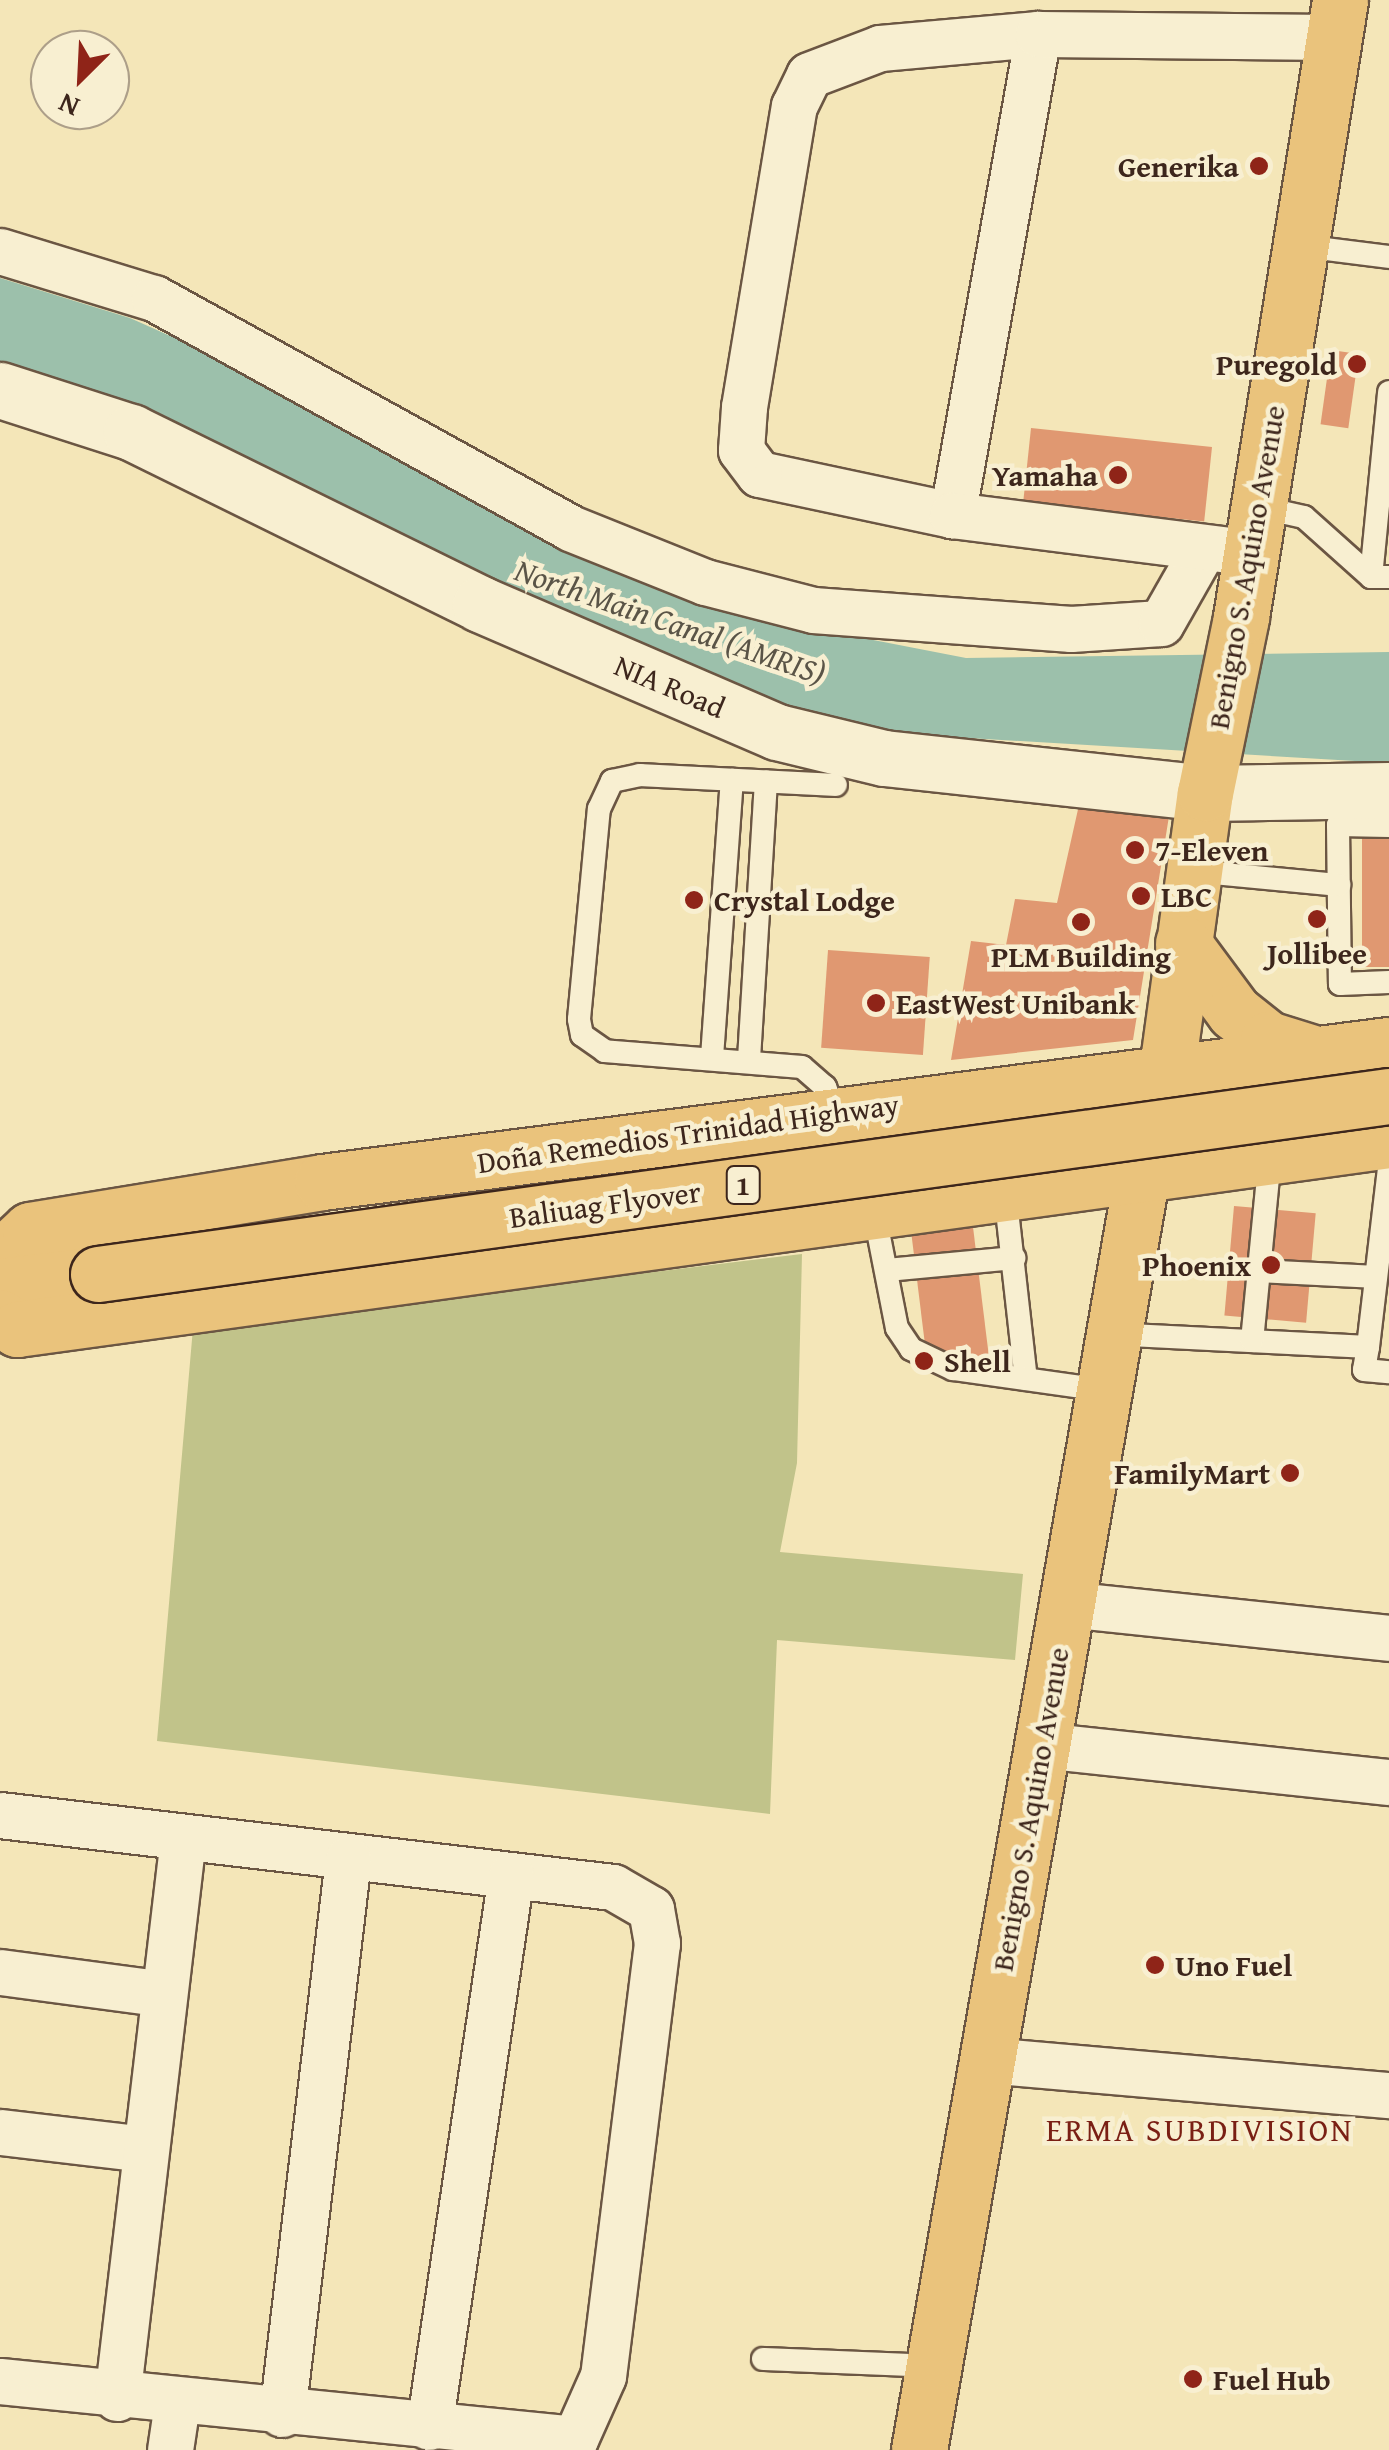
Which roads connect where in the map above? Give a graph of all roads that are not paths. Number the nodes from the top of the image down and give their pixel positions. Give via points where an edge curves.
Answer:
1 (1337, 18) edge
2 (1038, 34) junction
3 (1302, 246) junction
4 (0, 251) edge
5 (1389, 257) edge
6 (0, 390) edge
7 (1389, 392) edge
8 (952, 515) junction
9 (1235, 536) junction
10 (1380, 577) edge
11 (1210, 776) junction
12 (732, 780) junction
13 (766, 782) junction
14 (836, 785) dead end
15 (1389, 790) edge
16 (1389, 826) edge
17 (1194, 871) junction
18 (1338, 885) junction
19 (1183, 943) junction
20 (1389, 982) edge
21 (1389, 1045) edge
22 (1320, 1055) junction
23 (712, 1056) junction
24 (750, 1058) junction
25 (1166, 1076) junction
26 (1389, 1096) edge
27 (835, 1114) junction
28 (1389, 1140) edge
29 (1270, 1157) junction
30 (1143, 1168) junction
31 (1389, 1169) edge
32 (1005, 1190) junction
33 (874, 1211) junction
34 (0, 1258) edge
35 (1014, 1258) junction
36 (887, 1270) junction
37 (1259, 1271) junction
38 (1376, 1277) junction
39 (0, 1286) edge
40 (0, 1316) edge
41 (1110, 1334) junction
42 (1252, 1341) junction
43 (1368, 1347) junction
44 (1389, 1372) edge
45 (1026, 1378) junction
46 (1102, 1390) junction
47 (1066, 1604) junction
48 (1389, 1638) edge
49 (1041, 1744) junction
50 (1389, 1782) edge
51 (0, 1816) edge
52 (184, 1838) junction
53 (348, 1859) junction
54 (511, 1875) junction
55 (0, 1972) edge
56 (164, 1994) junction
57 (986, 2060) junction
58 (1389, 2095) edge
59 (0, 2132) edge
60 (145, 2149) junction
61 (762, 2359) dead end
62 (936, 2366) junction
63 (0, 2381) edge
64 (117, 2398) junction
65 (177, 2403) junction
66 (282, 2414) junction
67 (429, 2428) junction
68 (170, 2450) edge
69 (919, 2450) edge

1 - 2 street
1 - 3 main road, Benigno S. Aquino Avenue
2 - 8 street
2 - 8 street via 880,48 809,75 794,106 741,450 759,474 787,485
3 - 5 lane
3 - 9 main road, Benigno S. Aquino Avenue
4 - 9 street via 154,298 570,528 705,582 813,610 1072,630 1160,623
6 - 11 street, NIA Road via 130,432 480,604 777,732 884,758
7 - 10 lane
8 - 9 street
9 - 10 lane via 1304,516
9 - 11 main road, Benigno S. Aquino Avenue via 1241,617
11 - 15 street, NIA Road
11 - 17 main road, Benigno S. Aquino Avenue
12 - 13 lane
12 - 23 lane
12 - 23 lane via 621,776 606,790 579,1019 582,1035 605,1051
13 - 14 lane
13 - 24 lane
16 - 18 lane via 1338,826
17 - 18 lane
17 - 19 main road, Benigno S. Aquino Avenue
18 - 20 lane via 1340,984
19 - 22 main road via 1234,1012 1268,1038
19 - 25 main road, Benigno S. Aquino Avenue
21 - 22 main road, Doña Remedios Trinidad Highway / 1
22 - 25 main road, Doña Remedios Trinidad Highway / 1
23 - 24 lane
24 - 27 lane via 782,1060 815,1076
25 - 27 main road, Doña Remedios Trinidad Highway / 1
26 - 39 main road, Baliuag Flyover / 1, bridge
27 - 34 main road, Doña Remedios Trinidad Highway / 1 via 30,1230
28 - 29 main road, 1
29 - 30 main road, 1
29 - 37 lane
30 - 32 main road, 1
30 - 41 main road, Benigno S. Aquino Avenue
31 - 38 lane
32 - 33 main road, 1
32 - 35 lane
33 - 36 lane
33 - 40 main road, 1 via 17,1329
35 - 36 lane
35 - 45 lane
36 - 45 lane via 897,1328 923,1358
37 - 38 lane
37 - 42 lane
38 - 43 lane
41 - 42 lane
41 - 46 main road, Benigno S. Aquino Avenue
42 - 43 lane
43 - 44 lane via 1364,1370
45 - 46 lane
46 - 47 main road, Benigno S. Aquino Avenue
47 - 48 street
47 - 49 main road, Benigno S. Aquino Avenue
49 - 50 street
49 - 57 main road, Benigno S. Aquino Avenue
51 - 52 street
52 - 53 street
52 - 56 street
53 - 54 street
53 - 66 street
54 - 67 street
54 - 67 street via 633,1894 651,1909 657,1942 603,2376 574,2439
55 - 56 street
56 - 60 street
57 - 58 street
57 - 62 main road, Benigno S. Aquino Avenue
59 - 60 street
60 - 64 street
61 - 62 lane
62 - 69 main road, Benigno S. Aquino Avenue
63 - 64 street
64 - 65 street
65 - 66 street
65 - 68 street
66 - 67 street

